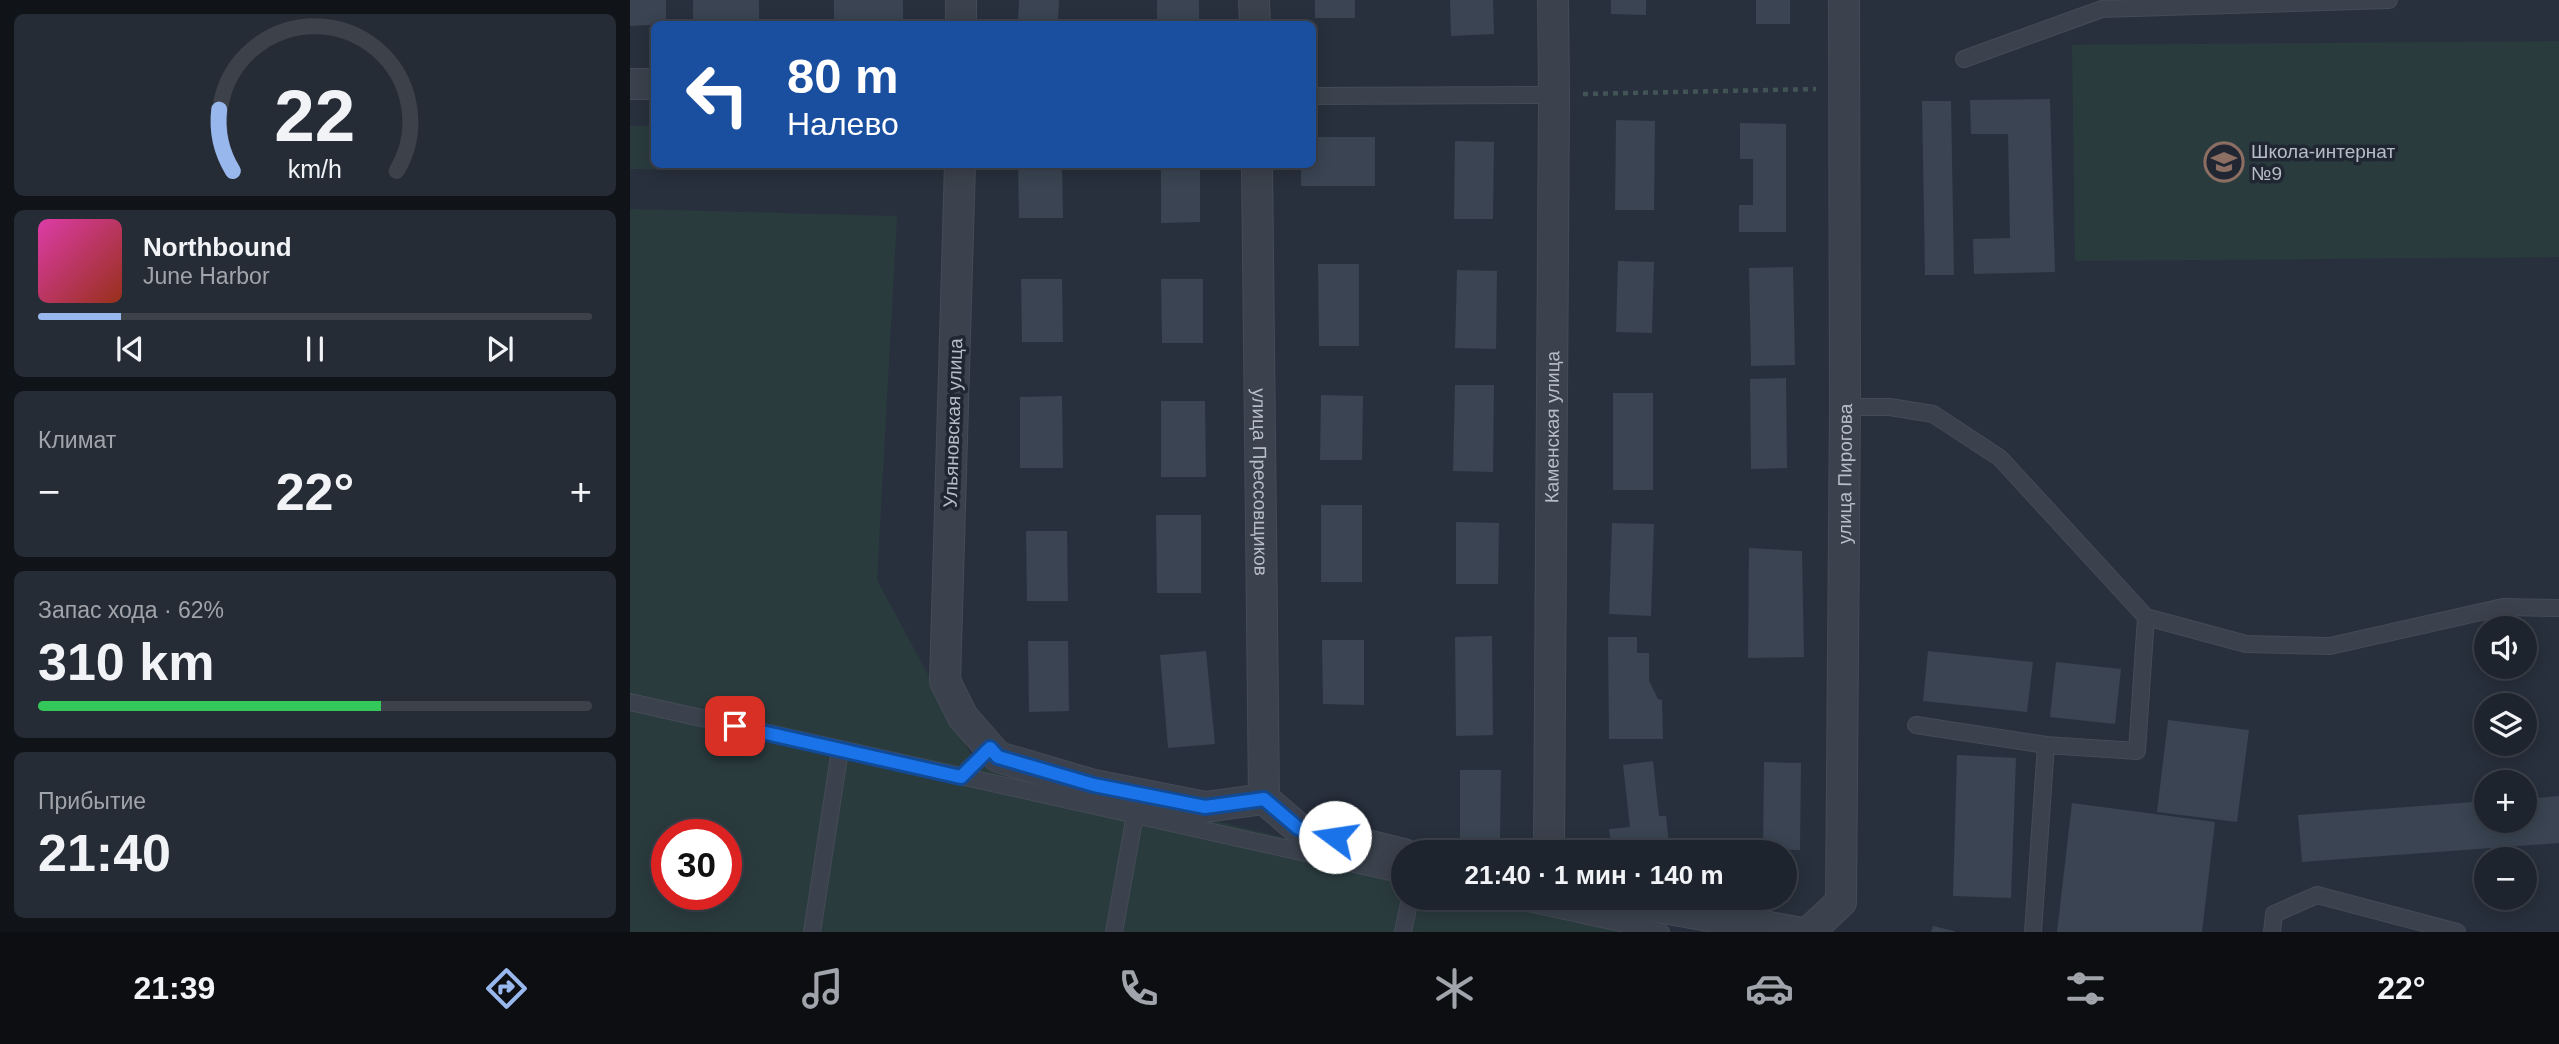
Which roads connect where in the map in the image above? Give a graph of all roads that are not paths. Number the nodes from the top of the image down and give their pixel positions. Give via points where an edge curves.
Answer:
1 (961, 0) edge
2 (1254, 0) edge
3 (1553, 0) edge
4 (1843, 0) edge
5 (2389, 0) edge
6 (961, 21) edge
7 (1255, 21) edge
8 (1964, 60) dead end
9 (630, 84) edge
10 (651, 84) edge
11 (1554, 95) junction
12 (1316, 96) edge
13 (960, 168) edge
14 (1257, 168) edge
15 (1845, 407) junction
16 (2559, 608) edge
17 (2146, 617) junction
18 (630, 702) edge
19 (1916, 724) dead end
20 (2046, 745) junction
21 (990, 748) junction
22 (840, 750) junction
23 (961, 777) junction
24 (1264, 799) junction
25 (1135, 816) junction
26 (1549, 840) edge
27 (1391, 851) edge
28 (1391, 872) edge
29 (1407, 910) edge
30 (1561, 910) edge
31 (1675, 910) edge
32 (812, 932) edge
33 (1114, 932) edge
34 (1403, 932) edge
35 (1661, 932) edge
36 (1797, 932) edge
37 (1809, 932) edge
38 (2034, 932) edge
39 (2272, 932) edge
40 (2457, 932) edge

1 - 6 street
2 - 7 street
3 - 11 street, Каменская улица
4 - 15 street, улица Пирогова
5 - 8 lane via 2102,9
9 - 10 street
11 - 12 lane
11 - 26 street, Каменская улица
13 - 21 street, Ульяновская улица via 945,681 963,717
14 - 24 street, улица Прессовщиков
15 - 17 lane via 1890,407 1933,414 2000,458
15 - 37 street, улица Пирогова via 1841,902
16 - 17 lane via 2503,607 2330,646 2246,644
17 - 20 lane via 2137,751
18 - 22 lane
19 - 20 lane
20 - 38 lane
21 - 23 lane
21 - 24 street via 998,757 1094,785 1205,807
22 - 23 lane
22 - 32 lane
23 - 25 lane
24 - 27 street via 1298,828
25 - 28 lane
25 - 33 lane
29 - 34 lane
30 - 35 lane
31 - 36 street
39 - 40 lane via 2274,914 2317,895

